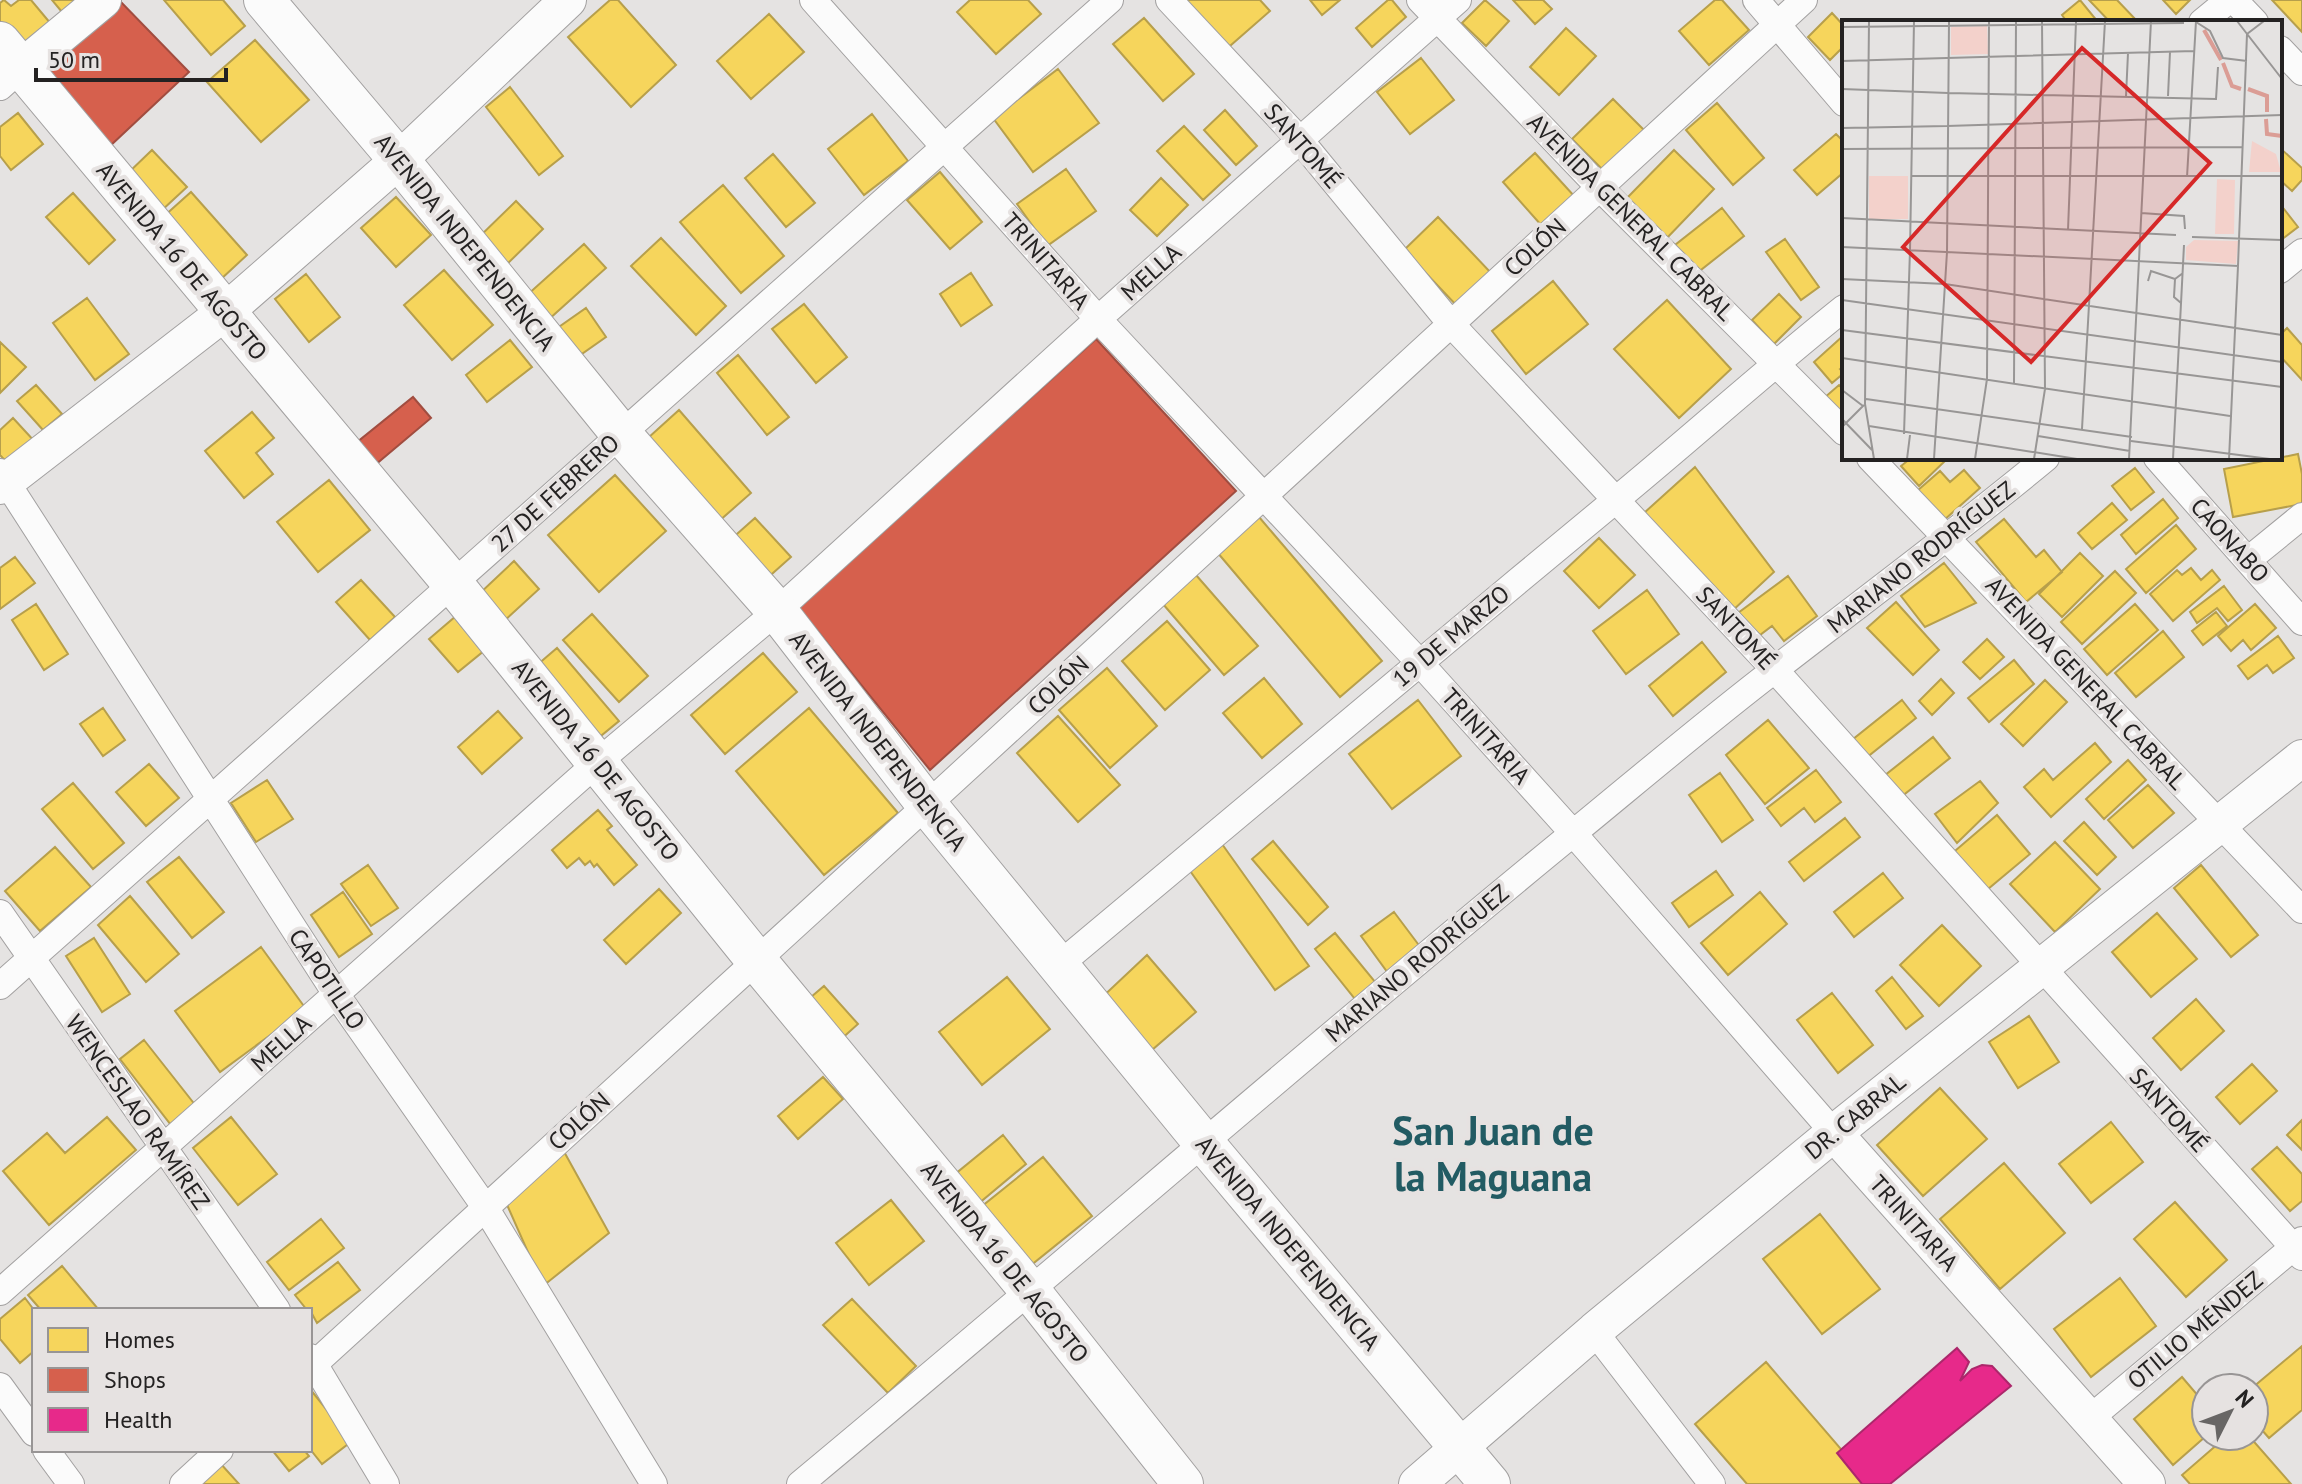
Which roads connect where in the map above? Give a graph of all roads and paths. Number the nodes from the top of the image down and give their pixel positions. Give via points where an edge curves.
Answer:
1 (103, 0) edge
2 (264, 0) edge
3 (568, 0) edge
4 (813, 0) edge
5 (1110, 0) edge
6 (1169, 0) edge
7 (1458, 0) edge
8 (1756, 0) edge
9 (1804, 0) edge
10 (2232, 0) edge
11 (1429, 9) edge
12 (2205, 20) edge
13 (2253, 20) edge
14 (1777, 26) junction
15 (2282, 51) edge
16 (7, 66) edge
17 (2302, 72) edge
18 (1842, 101) edge
19 (1300, 140) junction
20 (945, 146) junction
21 (399, 160) junction
22 (1600, 188) junction
23 (2302, 252) edge
24 (2282, 268) edge
25 (1842, 310) edge
26 (225, 312) junction
27 (1098, 319) junction
28 (1451, 324) junction
29 (1776, 363) junction
30 (1842, 430) edge
31 (621, 434) junction
32 (1872, 460) edge
33 (2044, 460) edge
34 (2159, 460) edge
35 (2, 480) edge
36 (1264, 495) junction
37 (1615, 500) junction
38 (2302, 516) edge
39 (1949, 538) junction
40 (2248, 560) junction
41 (453, 584) junction
42 (777, 611) junction
43 (2302, 622) edge
44 (1419, 662) junction
45 (1775, 670) junction
46 (2302, 758) edge
47 (598, 762) junction
48 (210, 800) junction
49 (927, 805) junction
50 (2219, 823) junction
51 (1573, 833) junction
52 (2302, 910) edge
53 (0, 913) edge
54 (31, 958) junction
55 (756, 960) junction
56 (1059, 965) junction
57 (2040, 968) junction
58 (0, 986) edge
59 (336, 994) junction
60 (1834, 1133) junction
61 (1203, 1142) junction
62 (163, 1148) junction
63 (485, 1207) junction
64 (2299, 1248) edge
65 (0, 1292) edge
66 (1031, 1292) junction
67 (276, 1308) edge
68 (1594, 1331) junction
69 (312, 1363) edge
70 (0, 1386) edge
71 (2088, 1420) junction
72 (32, 1430) edge
73 (1459, 1445) junction
74 (47, 1452) edge
75 (218, 1452) edge
76 (71, 1484) edge
77 (183, 1484) edge
78 (386, 1484) edge
79 (654, 1484) edge
80 (800, 1484) edge
81 (1183, 1484) edge
82 (1417, 1484) edge
83 (1490, 1484) edge
84 (1712, 1484) edge
85 (2147, 1484) edge

1 - 16 street
2 - 21 main road, AVENIDA INDEPENDENCIA
3 - 21 street
4 - 20 street, TRINITARIA
5 - 20 street, 27 DE FEBRERO
6 - 19 street, SANTOMÉ
7 - 11 street, MELLA
8 - 14 street
9 - 14 street, COLÓN
10 - 12 street
10 - 13 street
11 - 19 street, MELLA
11 - 22 street, AVENIDA GENERAL CABRAL
14 - 18 street
14 - 22 street, COLÓN
15 - 17 street
16 - 26 main road, AVENIDA 16 DE AGOSTO
19 - 27 street, MELLA
19 - 28 street, SANTOMÉ
20 - 27 street, TRINITARIA
20 - 31 street, 27 DE FEBRERO
21 - 26 street
21 - 31 main road, AVENIDA INDEPENDENCIA
22 - 28 street, COLÓN
22 - 29 street, AVENIDA GENERAL CABRAL
23 - 24 street
25 - 29 street, 19 DE MARZO
26 - 35 street
26 - 41 main road, AVENIDA 16 DE AGOSTO
27 - 36 street, TRINITARIA
27 - 42 street, MELLA
28 - 36 street, COLÓN
28 - 37 street, SANTOMÉ
29 - 30 street, AVENIDA GENERAL CABRAL
29 - 37 street, 19 DE MARZO
31 - 41 street, 27 DE FEBRERO
31 - 42 main road, AVENIDA INDEPENDENCIA
32 - 39 street, AVENIDA GENERAL CABRAL
33 - 39 street, MARIANO RODRÍGUEZ
34 - 40 street, CAONABO
35 - 48 street, CAPOTILLO
36 - 44 street, TRINITARIA
36 - 49 street, COLÓN
37 - 44 street, 19 DE MARZO
37 - 45 street, SANTOMÉ
38 - 40 street
39 - 45 street, MARIANO RODRÍGUEZ
39 - 50 street, AVENIDA GENERAL CABRAL
40 - 43 street, CAONABO
41 - 47 main road, AVENIDA 16 DE AGOSTO
41 - 48 street, 27 DE FEBRERO
42 - 47 street, MELLA
42 - 49 main road, AVENIDA INDEPENDENCIA
44 - 51 street, TRINITARIA
44 - 56 street, 19 DE MARZO
45 - 51 street, MARIANO RODRÍGUEZ
45 - 57 street, SANTOMÉ
46 - 50 street, DR. CABRAL
47 - 55 main road, AVENIDA 16 DE AGOSTO
47 - 59 street, MELLA
48 - 54 street, 27 DE FEBRERO
48 - 59 street, CAPOTILLO
49 - 55 street, COLÓN
49 - 56 main road, AVENIDA INDEPENDENCIA
50 - 52 street, AVENIDA GENERAL CABRAL
50 - 57 street, DR. CABRAL
51 - 60 street, TRINITARIA
51 - 61 street, MARIANO RODRÍGUEZ
53 - 54 street, WENCESLAO RAMÍREZ
54 - 58 street, 27 DE FEBRERO
54 - 62 street, WENCESLAO RAMÍREZ
55 - 63 street, COLÓN
55 - 66 main road, AVENIDA 16 DE AGOSTO
56 - 61 main road, AVENIDA INDEPENDENCIA
57 - 60 street, DR. CABRAL
57 - 64 street, SANTOMÉ
59 - 62 street, MELLA
59 - 63 street, CAPOTILLO
60 - 68 street, DR. CABRAL
60 - 71 street, TRINITARIA
61 - 66 street, MARIANO RODRÍGUEZ
61 - 73 main road, AVENIDA INDEPENDENCIA
62 - 65 street, MELLA
62 - 67 street, WENCESLAO RAMÍREZ
63 - 69 street, COLÓN
63 - 79 street, CAPOTILLO
64 - 71 street, OTILIO MÉNDEZ
66 - 80 street, MARIANO RODRÍGUEZ
66 - 81 main road, AVENIDA 16 DE AGOSTO
68 - 73 street, DR. CABRAL
68 - 84 street
69 - 78 street
70 - 72 street
71 - 85 street, TRINITARIA
73 - 82 street, DR. CABRAL
73 - 83 main road, AVENIDA INDEPENDENCIA
74 - 76 street
75 - 77 street

